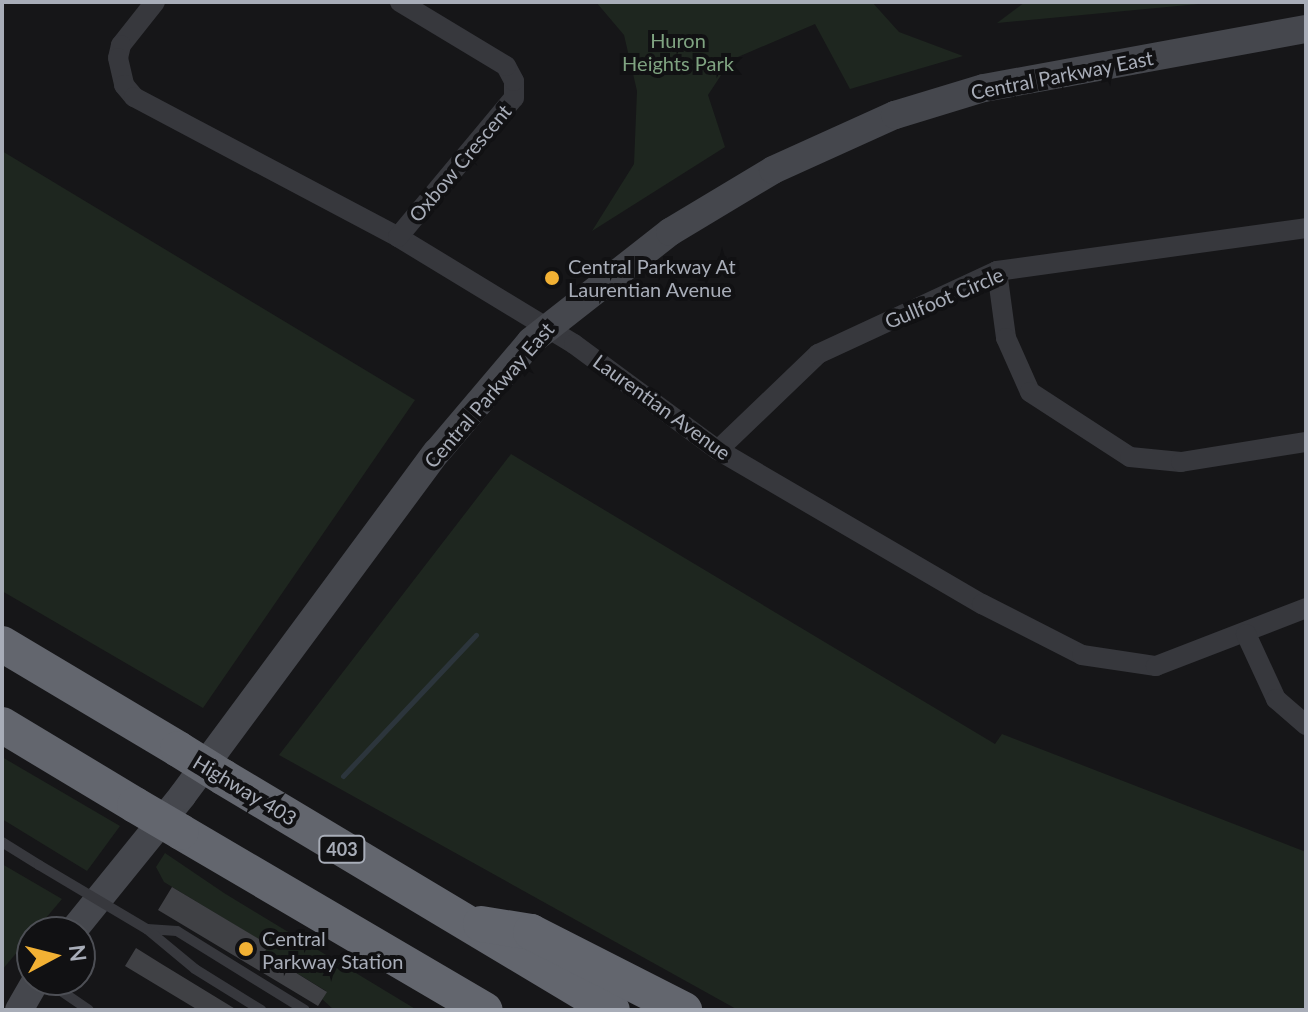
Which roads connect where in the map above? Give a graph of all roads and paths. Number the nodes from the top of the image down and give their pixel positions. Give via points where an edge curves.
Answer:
1 (155, 2) edge
2 (400, 2) edge
3 (1306, 29) edge
4 (1306, 228) edge
5 (398, 237) junction
6 (997, 271) junction
7 (546, 327) junction
8 (1306, 442) edge
9 (718, 450) junction
10 (1306, 608) edge
11 (1246, 634) junction
12 (2, 644) edge
13 (2, 725) edge
14 (1306, 725) edge
15 (2, 842) edge
16 (85, 916) edge
17 (462, 920) junction
18 (147, 929) junction
19 (68, 996) edge
20 (89, 1010) edge
21 (261, 1010) edge
22 (305, 1010) edge
23 (485, 1010) edge
24 (612, 1010) edge
25 (684, 1010) edge

1 - 5 street, Laurentian Avenue via 121,45 118,58 124,85 134,97
2 - 5 street, Oxbow Crescent via 506,66 514,81 514,98
3 - 7 street, Central Parkway East via 984,88 895,115 773,170 682,224
4 - 6 street, Gullfoot Circle
5 - 7 street, Laurentian Avenue
6 - 8 street via 1006,338 1030,392 1130,457 1181,462
6 - 9 street, Gullfoot Circle via 818,354
7 - 9 street, Laurentian Avenue
7 - 16 street, Central Parkway East via 437,452 182,796
9 - 11 street, Laurentian Avenue via 982,604 1082,655 1156,666
10 - 11 street, Laurentian Avenue
11 - 14 street via 1276,699
12 - 17 highway, Highway 403 / 403, bridge
13 - 23 highway, bridge
15 - 18 lane, bridge
17 - 24 highway, Highway 403 / 403
17 - 25 highway via 531,932
18 - 21 lane via 195,969
18 - 22 lane via 177,931
19 - 20 lane

